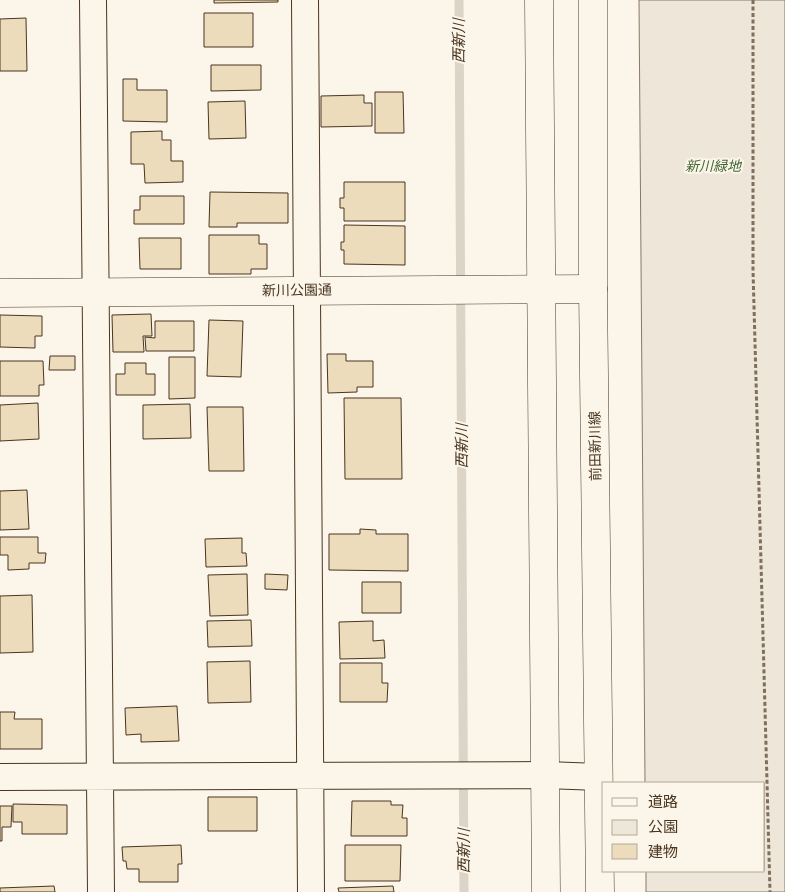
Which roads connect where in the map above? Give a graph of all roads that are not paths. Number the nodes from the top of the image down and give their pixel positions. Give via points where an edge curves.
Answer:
1 (92, 0) edge
2 (305, 0) edge
3 (539, 0) edge
4 (593, 0) edge
5 (307, 289) junction
6 (540, 289) junction
7 (593, 289) junction
8 (96, 292) junction
9 (0, 293) edge
10 (546, 775) junction
11 (0, 777) edge
12 (100, 777) junction
13 (312, 777) junction
14 (600, 777) junction
15 (101, 892) edge
16 (311, 892) edge
17 (546, 892) edge
18 (600, 892) edge

1 - 8 street
2 - 5 street
3 - 6 main road
4 - 7 main road, 前田新川線
5 - 6 main road, 新川公園通
5 - 8 main road, 新川公園通
5 - 13 street
6 - 7 main road, 新川公園通
6 - 10 main road
7 - 14 main road, 前田新川線
8 - 9 main road, 新川公園通
8 - 12 street
10 - 13 street
10 - 14 street
10 - 17 main road
11 - 12 street
12 - 13 street
12 - 15 street
13 - 16 street
14 - 18 main road, 前田新川線

